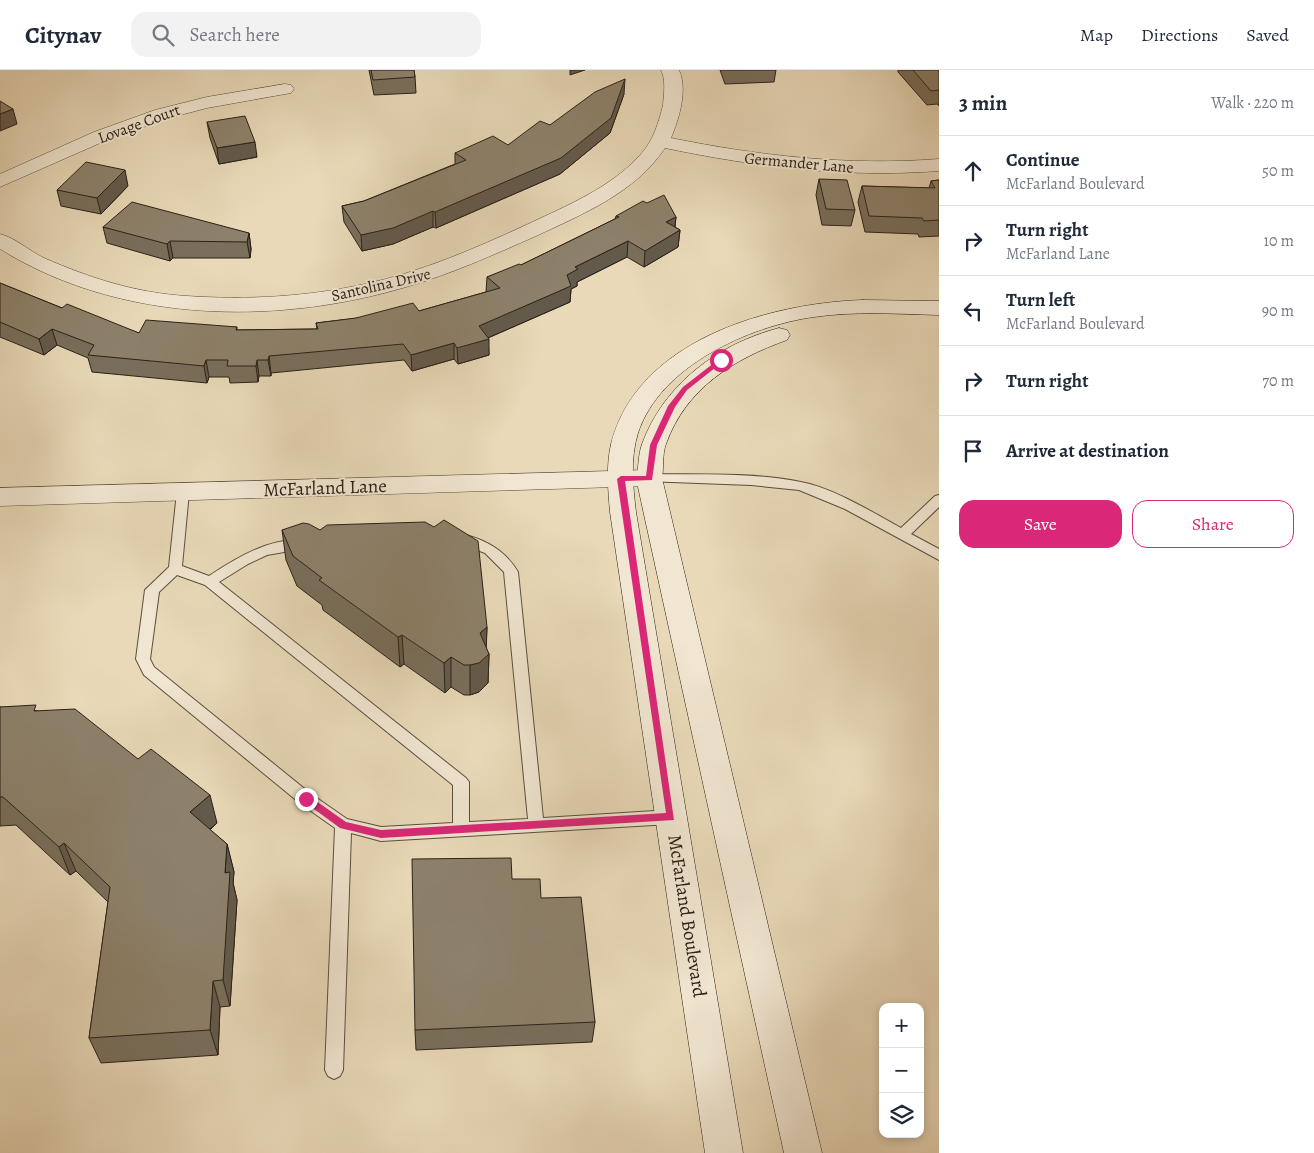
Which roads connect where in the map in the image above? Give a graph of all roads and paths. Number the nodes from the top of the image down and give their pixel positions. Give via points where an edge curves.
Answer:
1 (670, 70) edge
2 (285, 89) dead end
3 (660, 140) junction
4 (939, 165) edge
5 (0, 181) edge
6 (0, 240) edge
7 (939, 308) edge
8 (900, 309) junction
9 (649, 478) junction
10 (621, 479) junction
11 (183, 492) junction
12 (0, 497) edge
13 (939, 499) edge
14 (902, 535) junction
15 (444, 538) edge
16 (315, 545) edge
17 (939, 555) edge
18 (175, 569) junction
19 (210, 582) junction
20 (671, 817) junction
21 (536, 824) junction
22 (343, 825) junction
23 (461, 829) junction
24 (334, 1070) dead end
25 (724, 1153) edge
26 (803, 1153) edge

1 - 3 street, Santolina Drive via 673,77 672,104
2 - 5 street, Lovage Court via 212,101 160,114
3 - 4 street, Germander Lane via 744,158 814,167 871,169
3 - 6 street, Santolina Drive via 642,164 603,195 472,258 410,281 325,298 249,304 150,297 63,275
7 - 8 street, McFarland Boulevard
8 - 9 street, McFarland Boulevard via 867,319 792,331 746,347 721,360 685,388 671,406 654,445
8 - 10 street, McFarland Boulevard via 844,308 789,315 760,322 714,340 675,367 642,400 629,424 623,445
9 - 10 street, McFarland Lane
9 - 14 lane via 801,486 850,506
9 - 26 street, McFarland Boulevard
10 - 11 street, McFarland Lane
10 - 20 street, McFarland Boulevard
11 - 12 street, McFarland Lane
11 - 18 lane
13 - 14 lane
14 - 17 lane
15 - 21 lane via 473,540 504,559 511,572
16 - 19 lane via 275,547 242,560
18 - 19 lane
18 - 22 lane via 152,590 142,659 149,671 306,799
19 - 23 lane via 461,782
20 - 21 lane
20 - 25 street, McFarland Boulevard
21 - 23 lane
22 - 23 lane via 381,834
22 - 24 lane

